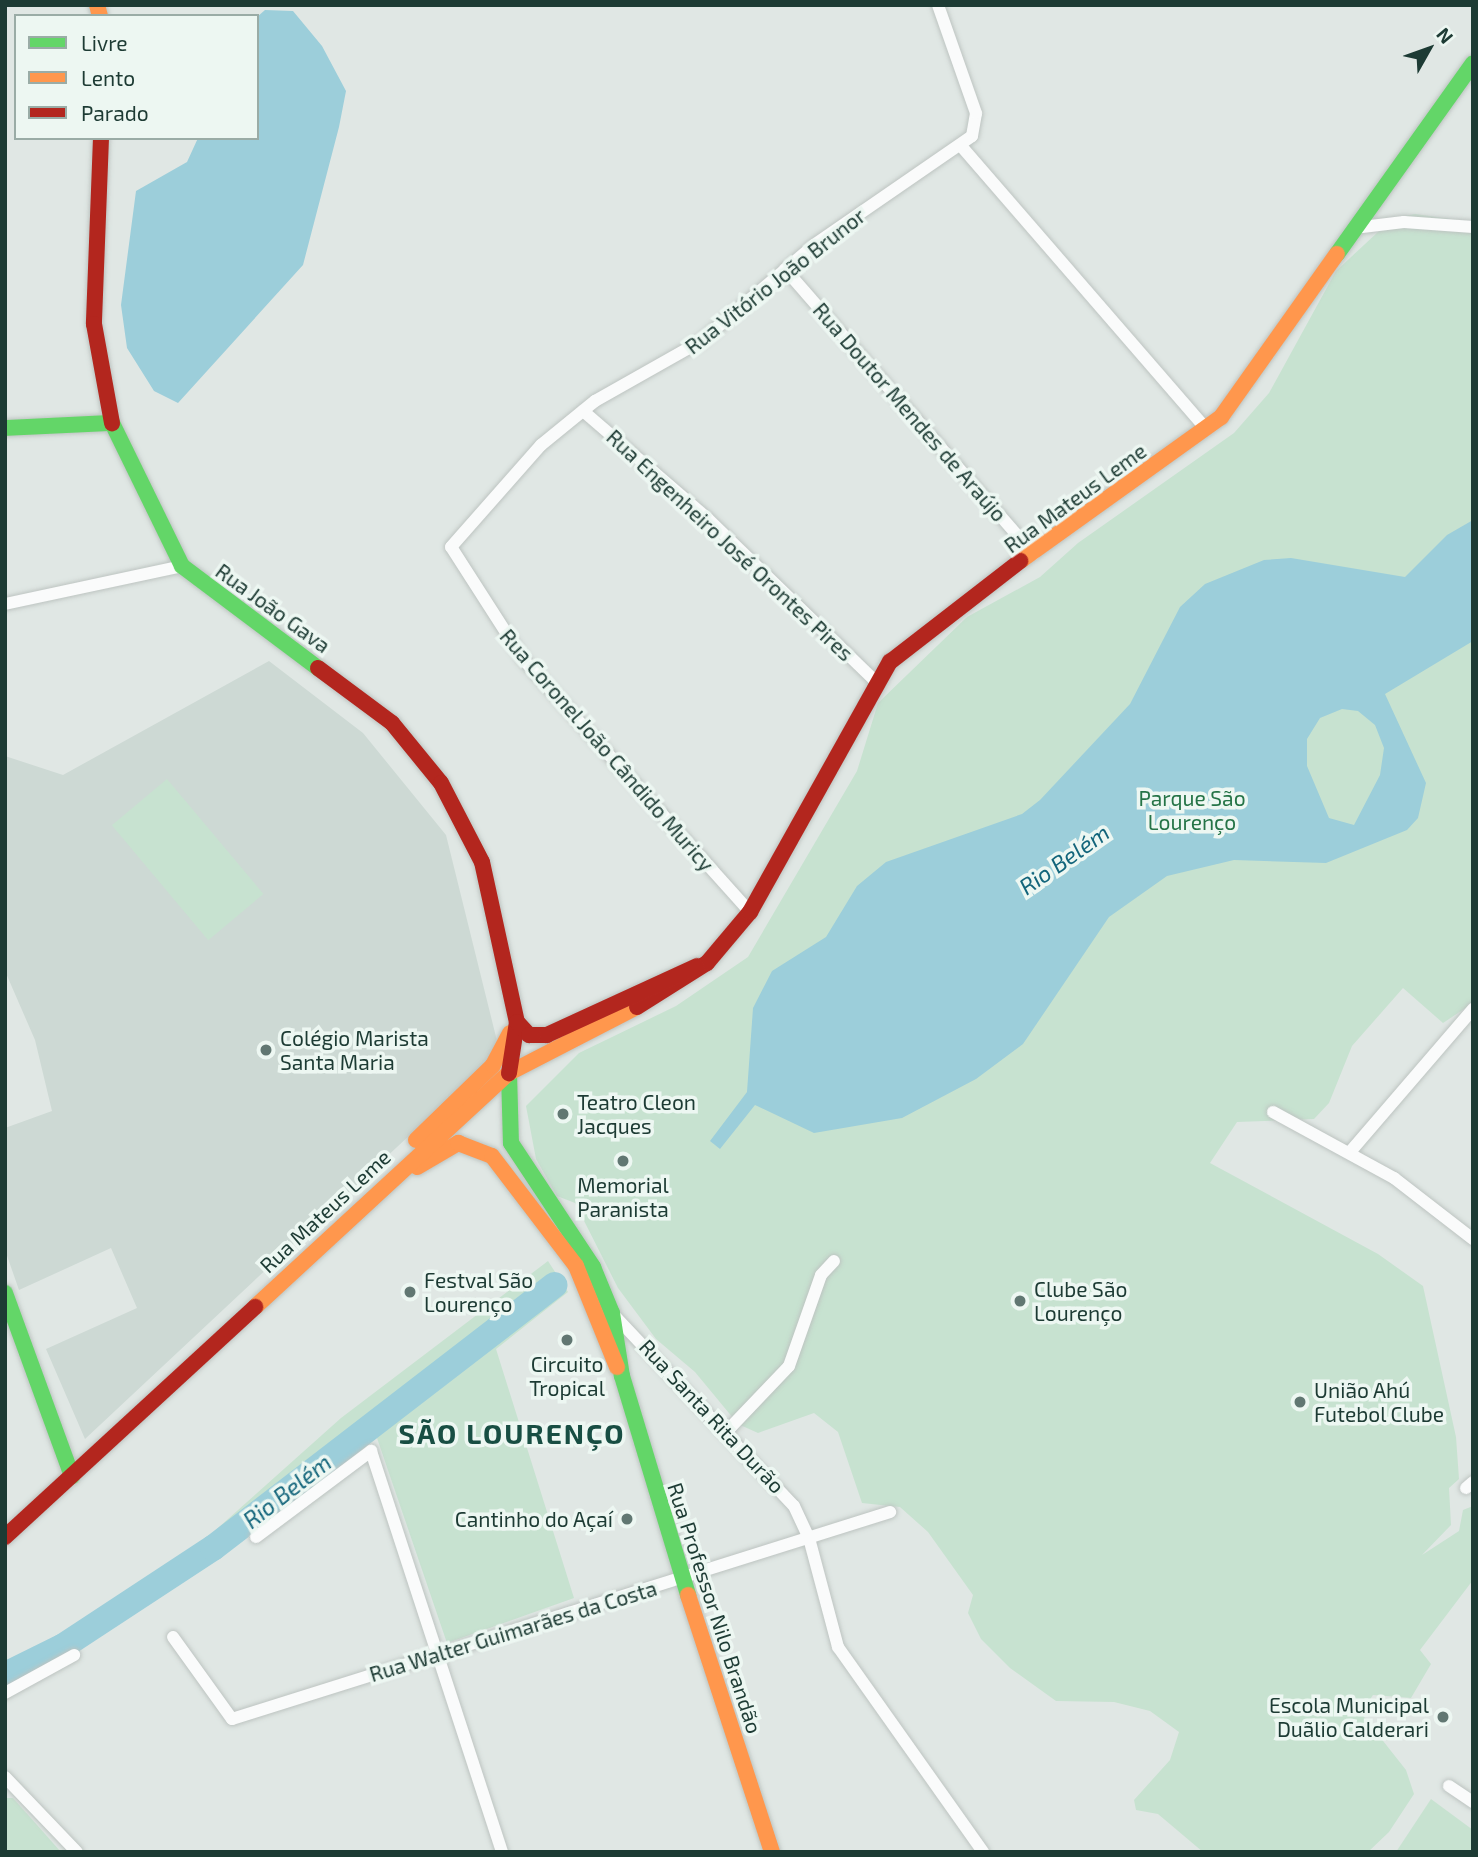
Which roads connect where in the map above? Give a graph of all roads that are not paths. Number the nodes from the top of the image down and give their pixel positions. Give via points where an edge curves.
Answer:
1 (938, 5) edge
2 (1473, 63) edge
3 (101, 140) edge
4 (962, 147) junction
5 (1473, 227) edge
6 (1354, 229) junction
7 (785, 269) junction
8 (583, 411) junction
9 (112, 423) junction
10 (5, 428) edge
11 (1206, 429) junction
12 (451, 547) joint
13 (1034, 554) junction
14 (182, 566) junction
15 (5, 604) edge
16 (875, 681) junction
17 (750, 912) junction
18 (707, 963) junction
19 (1473, 1009) edge
20 (517, 1022) junction
21 (509, 1073) junction
22 (1273, 1112) dead end
23 (1350, 1152) junction
24 (377, 1189) junction
25 (1473, 1239) edge
26 (834, 1261) dead end
27 (5, 1293) edge
28 (612, 1313) junction
29 (622, 1376) junction
30 (728, 1430) junction
31 (72, 1476) junction
32 (890, 1512) dead end
33 (5, 1537) edge
34 (256, 1537) dead end
35 (809, 1538) junction
36 (682, 1578) junction
37 (173, 1637) dead end
38 (74, 1655) dead end
39 (438, 1655) junction
40 (5, 1693) edge
41 (5, 1777) edge
42 (1449, 1786) dead end
43 (1473, 1802) edge
44 (77, 1852) edge
45 (502, 1852) edge
46 (772, 1852) edge
47 (983, 1852) edge

1 - 4 street via 976,113
2 - 6 main road, Rua Mateus Leme
3 - 9 main road, Rua João Gava via 94,324
4 - 7 street, Rua Vitório João Brunor
4 - 11 street
5 - 6 street via 1404,222
6 - 11 main road, Rua Mateus Leme via 1246,388
7 - 8 street, Rua Vitório João Brunor via 701,341
7 - 13 street, Rua Doutor Mendes de Araújo
8 - 12 street, Rua Vitório João Brunor via 541,445
8 - 16 street, Rua Engenheiro José Orontes Pires via 707,518
9 - 10 main road
9 - 14 main road, Rua João Gava
11 - 13 main road, Rua Mateus Leme
12 - 17 street, Rua Coronel João Cândido Muricy via 523,659
13 - 16 main road, Rua Mateus Leme via 926,629
14 - 15 street
14 - 20 main road, Rua João Gava via 392,723 441,783 482,862
16 - 17 main road, Rua Mateus Leme
17 - 18 main road, Rua Mateus Leme
18 - 20 main road, Rua Mateus Leme via 547,1035 529,1035
18 - 21 main road, Rua Mateus Leme via 670,992
19 - 23 street
20 - 21 main road, Rua João Gava
20 - 24 main road via 493,1065 405,1152
21 - 24 main road, Rua Mateus Leme
21 - 28 main road, Rua Professor Nilo Brandão via 511,1143 593,1267
22 - 23 street
23 - 25 street
24 - 29 main road, Rua Professor Nilo Brandão via 446,1145 467,1143 492,1156 576,1266
24 - 31 main road, Rua Mateus Leme
26 - 30 street via 821,1275 789,1366
27 - 31 main road
28 - 29 main road, Rua Professor Nilo Brandão
28 - 30 street, Rua Santa Rita Durão
29 - 36 main road, Rua Professor Nilo Brandão
30 - 35 street, Rua Santa Rita Durão via 781,1487
31 - 33 main road, Rua Mateus Leme
32 - 35 street, Rua Walter Guimarães da Costa
34 - 39 street via 371,1451
35 - 36 street, Rua Walter Guimarães da Costa
35 - 47 street, Rua Santa Rita Durão via 838,1647
36 - 39 street, Rua Walter Guimarães da Costa
36 - 46 main road, Rua Professor Nilo Brandão
37 - 39 street, Rua Walter Guimarães da Costa via 232,1719
38 - 40 street
39 - 45 street
41 - 44 street
42 - 43 street

